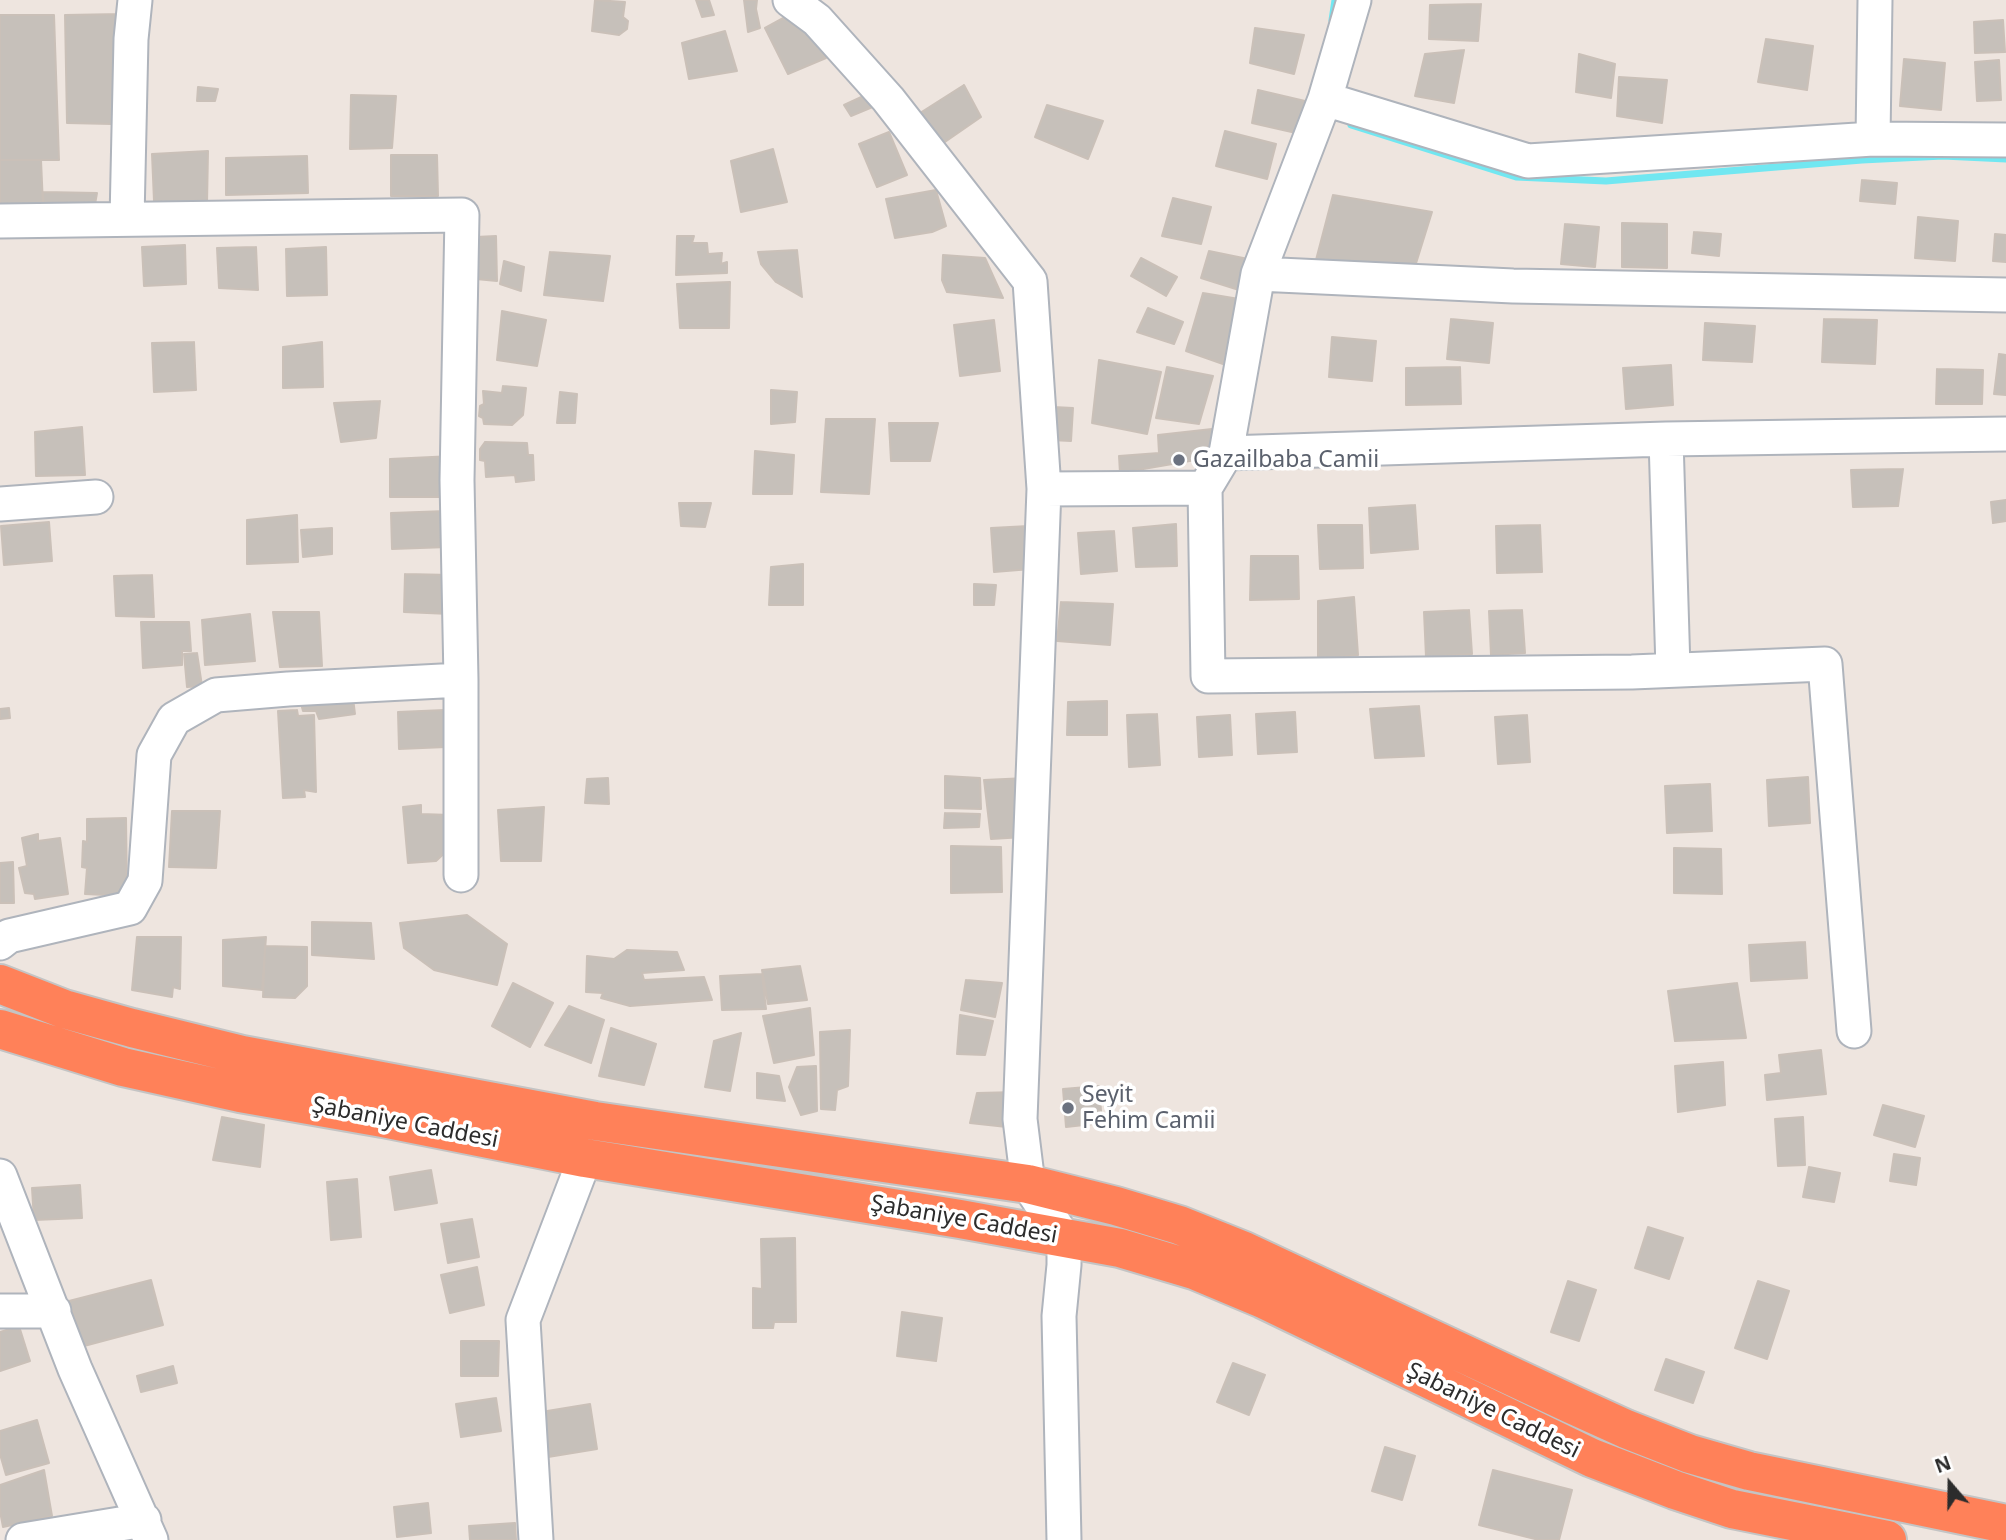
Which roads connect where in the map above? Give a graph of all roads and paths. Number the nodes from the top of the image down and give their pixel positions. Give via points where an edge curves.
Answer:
1 (135, 0) edge
2 (790, 0) edge
3 (1354, 0) edge
4 (1875, 0) edge
5 (1325, 99) junction
6 (1873, 138) junction
7 (2006, 140) edge
8 (127, 219) junction
9 (0, 221) edge
10 (1258, 274) junction
11 (2006, 295) edge
12 (2006, 435) edge
13 (1665, 439) junction
14 (1226, 453) junction
15 (1205, 488) junction
16 (1044, 489) junction
17 (96, 497) dead end
18 (0, 503) edge
19 (1673, 670) junction
20 (461, 680) junction
21 (461, 875) dead end
22 (0, 943) edge
23 (0, 984) edge
24 (0, 1028) edge
25 (1854, 1031) dead end
26 (584, 1158) junction
27 (0, 1176) edge
28 (1028, 1184) junction
29 (1064, 1238) junction
30 (0, 1311) edge
31 (54, 1311) junction
32 (2006, 1524) edge
33 (148, 1530) edge
34 (23, 1540) edge
35 (537, 1540) edge
36 (1064, 1540) edge
37 (1887, 1540) edge

1 - 8 street
2 - 16 street via 817,20 888,99 1030,281
3 - 5 street
4 - 6 street
5 - 6 street via 1528,160
5 - 10 street
6 - 7 street
8 - 9 street
8 - 20 street via 462,215 457,480
10 - 11 street via 1513,286
10 - 14 street
12 - 13 street
13 - 14 street
13 - 19 street
14 - 15 street
15 - 16 street
15 - 19 street via 1208,676
16 - 28 street via 1020,1119
17 - 18 street
19 - 25 street via 1825,664
20 - 21 street
20 - 22 street via 216,695 174,719 154,755 145,881 130,908 9,936
23 - 28 highway via 64,1009 242,1055 595,1121
24 - 26 highway, Şabaniye Caddesi via 136,1070
26 - 29 highway, Şabaniye Caddesi
26 - 35 street via 523,1320
27 - 31 street
28 - 29 street
28 - 32 highway via 1179,1225 1244,1251 1593,1414 1690,1454 1749,1471
29 - 36 street via 1059,1316
29 - 37 highway, Şabaniye Caddesi via 1120,1248 1194,1270 1592,1458 1675,1490 1732,1509
30 - 31 street
31 - 33 street via 75,1369
33 - 34 street

